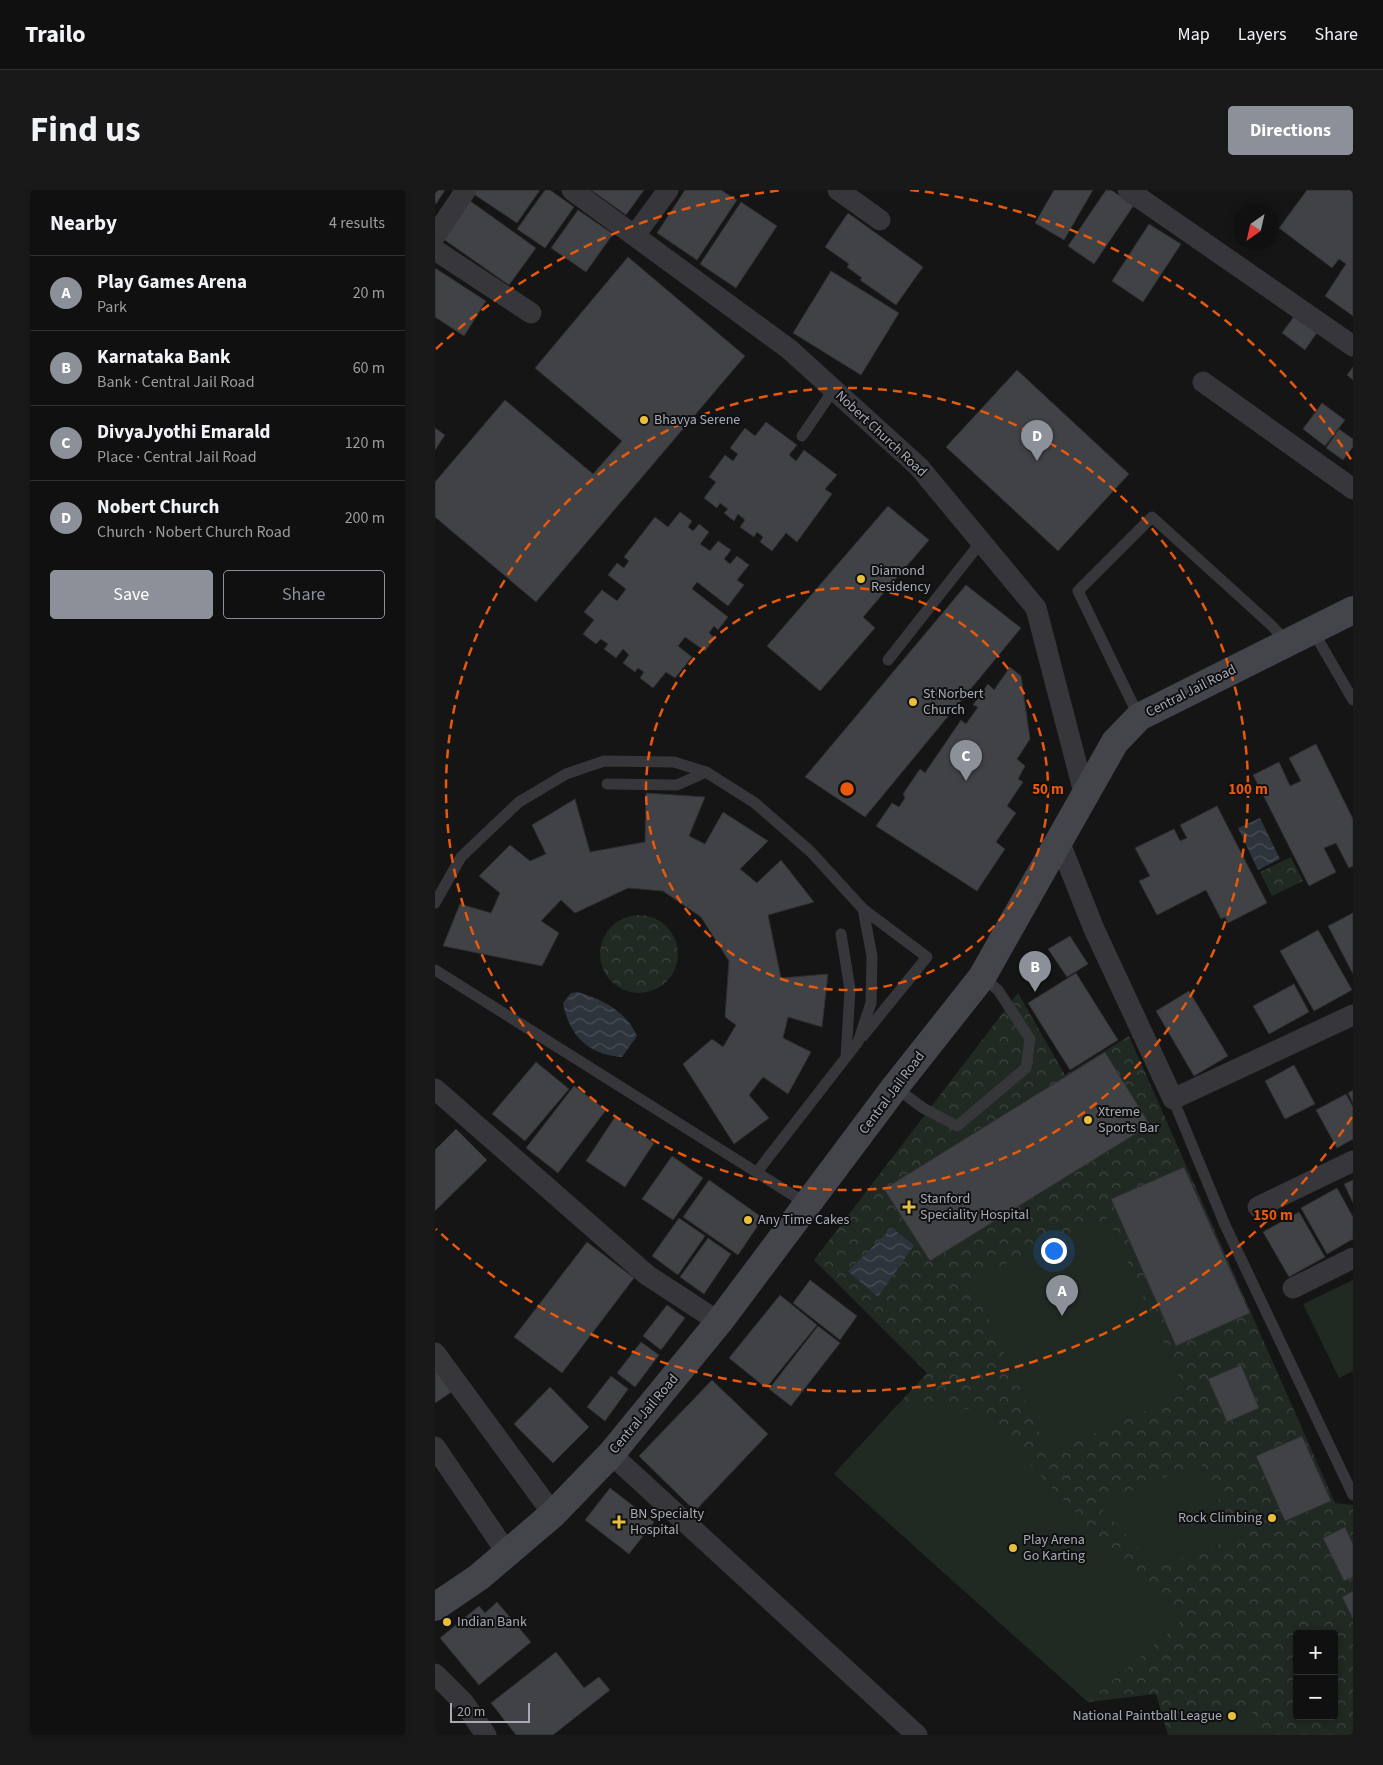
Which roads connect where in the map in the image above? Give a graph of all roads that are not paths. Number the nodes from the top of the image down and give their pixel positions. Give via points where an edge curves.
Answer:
1 (466, 190) edge
2 (572, 190) edge
3 (668, 190) edge
4 (838, 190) edge
5 (1128, 190) edge
6 (880, 220) dead end
7 (635, 234) junction
8 (435, 236) edge
9 (435, 250) edge
10 (531, 312) dead end
11 (1353, 346) edge
12 (1203, 382) dead end
13 (833, 389) junction
14 (802, 436) dead end
15 (1353, 489) edge
16 (981, 542) junction
17 (1353, 610) edge
18 (1313, 630) junction
19 (1288, 643) junction
20 (888, 660) dead end
21 (1353, 700) edge
22 (1139, 717) junction
23 (706, 772) junction
24 (607, 784) dead end
25 (1084, 793) junction
26 (1059, 841) junction
27 (435, 903) edge
28 (863, 909) junction
29 (841, 934) dead end
30 (435, 970) edge
31 (982, 977) junction
32 (1353, 1015) edge
33 (858, 1042) junction
34 (846, 1057) junction
35 (895, 1087) junction
36 (435, 1089) edge
37 (1173, 1099) junction
38 (1353, 1161) edge
39 (757, 1172) junction
40 (809, 1205) junction
41 (1258, 1207) dead end
42 (1353, 1258) edge
43 (1293, 1288) dead end
44 (719, 1322) junction
45 (435, 1353) edge
46 (435, 1447) edge
47 (611, 1454) junction
48 (1353, 1495) edge
49 (553, 1514) junction
50 (507, 1553) junction
51 (435, 1607) edge
52 (435, 1674) edge
53 (486, 1735) edge
54 (917, 1735) edge

1 - 8 street
2 - 7 street, Nobert Church Road
3 - 7 street
4 - 6 street
5 - 11 street
7 - 13 street, Nobert Church Road via 789,349
9 - 10 street
12 - 15 street
13 - 14 lane
13 - 16 street, Nobert Church Road via 919,467
16 - 20 lane
16 - 25 street, Nobert Church Road via 1036,608
17 - 18 main road, Central Jail Road
18 - 19 main road, Central Jail Road
18 - 21 lane
19 - 22 main road, Central Jail Road
19 - 22 lane via 1152,517 1078,591
22 - 25 main road, Central Jail Road via 1115,742
23 - 24 lane via 677,785
23 - 27 lane via 674,762 640,760 604,761 567,774 519,802 461,857
23 - 28 lane via 755,803 811,852
25 - 26 main road, Central Jail Road
26 - 31 main road, Central Jail Road
26 - 37 street via 1094,928
28 - 33 lane via 872,956 871,1003
28 - 33 lane via 927,957
29 - 34 lane via 850,989
30 - 39 lane
31 - 35 main road, Central Jail Road
31 - 35 lane via 998,990 1030,1039 1026,1068 957,1126 923,1108
32 - 37 street
33 - 34 lane
34 - 39 lane
35 - 40 main road, Central Jail Road
36 - 44 street via 647,1275
37 - 48 lane via 1225,1225
38 - 41 street
39 - 40 lane
40 - 44 main road, Central Jail Road
42 - 43 street
44 - 47 main road, Central Jail Road
45 - 49 street
46 - 50 street
47 - 49 main road, Central Jail Road
47 - 54 street
49 - 50 main road, Central Jail Road
50 - 51 main road, Central Jail Road
52 - 53 street via 464,1703

